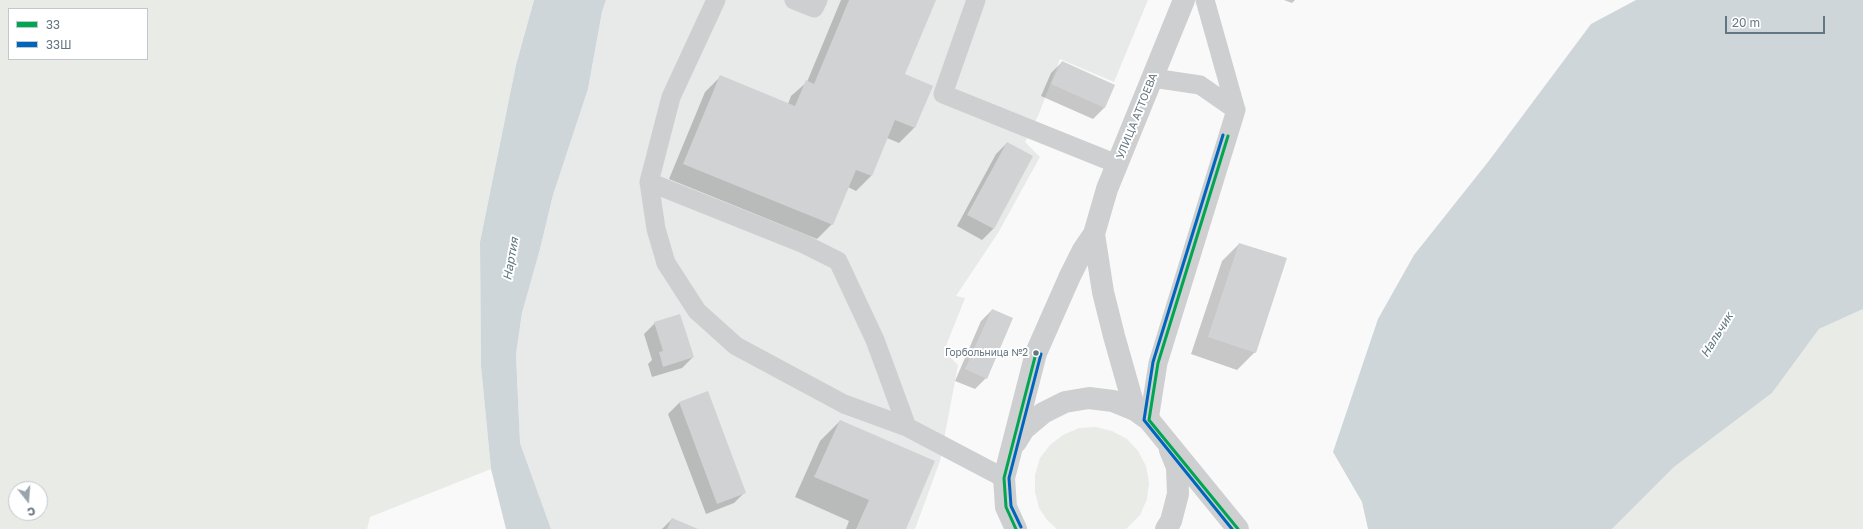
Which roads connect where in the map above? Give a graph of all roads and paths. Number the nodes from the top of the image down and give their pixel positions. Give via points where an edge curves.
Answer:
1 (716, 0) edge
2 (794, 0) edge
3 (818, 0) edge
4 (976, 0) edge
5 (1184, 0) edge
6 (1204, 0) edge
7 (1153, 78) junction
8 (1236, 110) junction
9 (1117, 164) junction
10 (649, 182) junction
11 (1094, 234) junction
12 (1142, 415) junction
13 (907, 427) junction
14 (1167, 441) junction
15 (1011, 449) junction
16 (1004, 478) junction
17 (1016, 529) edge
18 (1166, 529) edge
19 (1238, 529) edge

1 - 10 lane via 671,97
2 - 3 lane via 814,8
4 - 9 lane via 943,94
5 - 7 street, УЛИЦА АТТОЕВА
6 - 8 lane
7 - 8 lane via 1200,85
7 - 9 street, УЛИЦА АТТОЕВА
8 - 12 lane
9 - 11 street, УЛИЦА АТТОЕВА
10 - 13 lane via 656,229 666,263 697,311 736,346 844,404
10 - 13 lane via 804,244 838,261 875,340
11 - 12 street via 1103,292 1114,336
11 - 15 street via 1070,276 1036,353
12 - 14 street
12 - 15 street via 1113,401 1089,398 1065,402 1043,413 1024,429
13 - 16 lane
14 - 18 street via 1177,467 1178,494 1171,521
14 - 19 street
15 - 16 street
16 - 17 street via 1006,507

